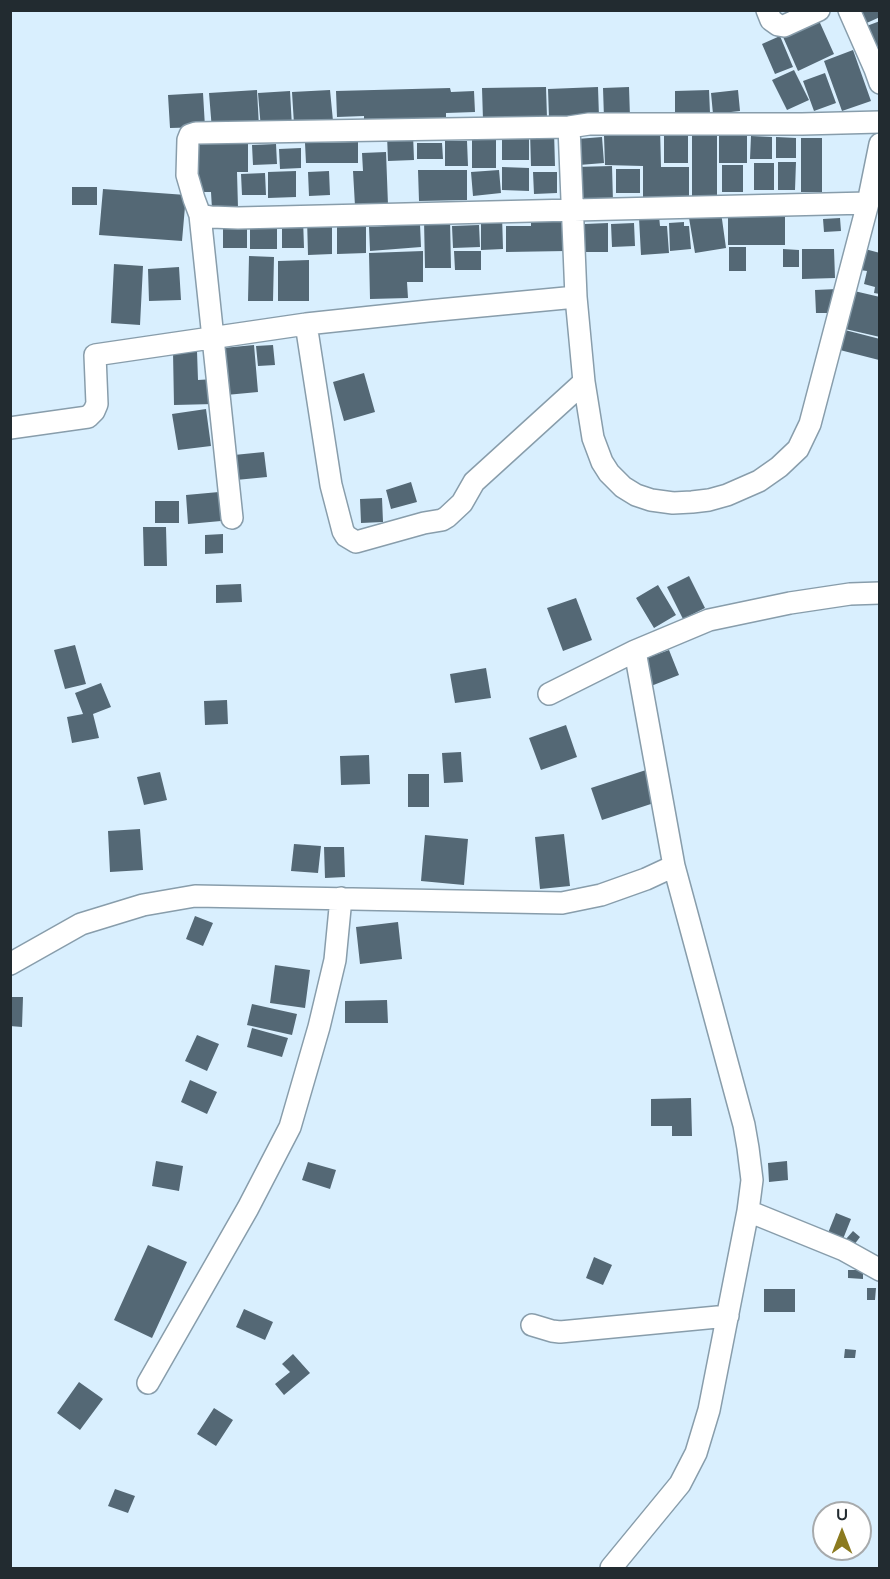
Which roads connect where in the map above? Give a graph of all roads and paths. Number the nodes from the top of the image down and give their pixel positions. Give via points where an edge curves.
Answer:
1 (767, 10) edge
2 (819, 10) edge
3 (849, 10) edge
4 (879, 83) edge
5 (879, 122) edge
6 (569, 126) junction
7 (879, 144) edge
8 (867, 203) junction
9 (572, 209) junction
10 (200, 215) junction
11 (576, 297) junction
12 (306, 324) junction
13 (213, 337) junction
14 (584, 382) junction
15 (10, 428) edge
16 (232, 518) dead end
17 (879, 593) edge
18 (635, 651) junction
19 (549, 694) dead end
20 (674, 866) junction
21 (341, 898) junction
22 (10, 964) edge
23 (748, 1211) junction
24 (879, 1270) edge
25 (728, 1316) junction
26 (532, 1325) dead end
27 (148, 1383) dead end
28 (611, 1569) edge

1 - 2 street via 771,20 784,26
3 - 4 street
5 - 6 street
6 - 9 street
6 - 10 street via 196,133 188,140 187,175
7 - 8 street
8 - 9 street
8 - 14 street via 810,424 798,449 759,481 727,495 692,502 651,501 636,495 623,487 603,462 593,438
9 - 10 street via 238,218
9 - 11 street
10 - 13 street
11 - 12 street
11 - 14 street
12 - 13 street
12 - 14 street via 331,485 343,531 356,542 447,517 462,503 474,482
13 - 15 street via 95,355 97,404 88,417
13 - 16 street
17 - 18 street via 790,603 709,620
18 - 19 street
18 - 20 street
20 - 21 street via 601,895 562,903
20 - 23 street via 744,1125 752,1180
21 - 22 street via 195,896 143,905 81,924
21 - 27 street via 334,960 290,1126
23 - 24 street via 844,1250
23 - 25 street
25 - 26 street via 560,1332
25 - 28 street via 696,1453 680,1484

